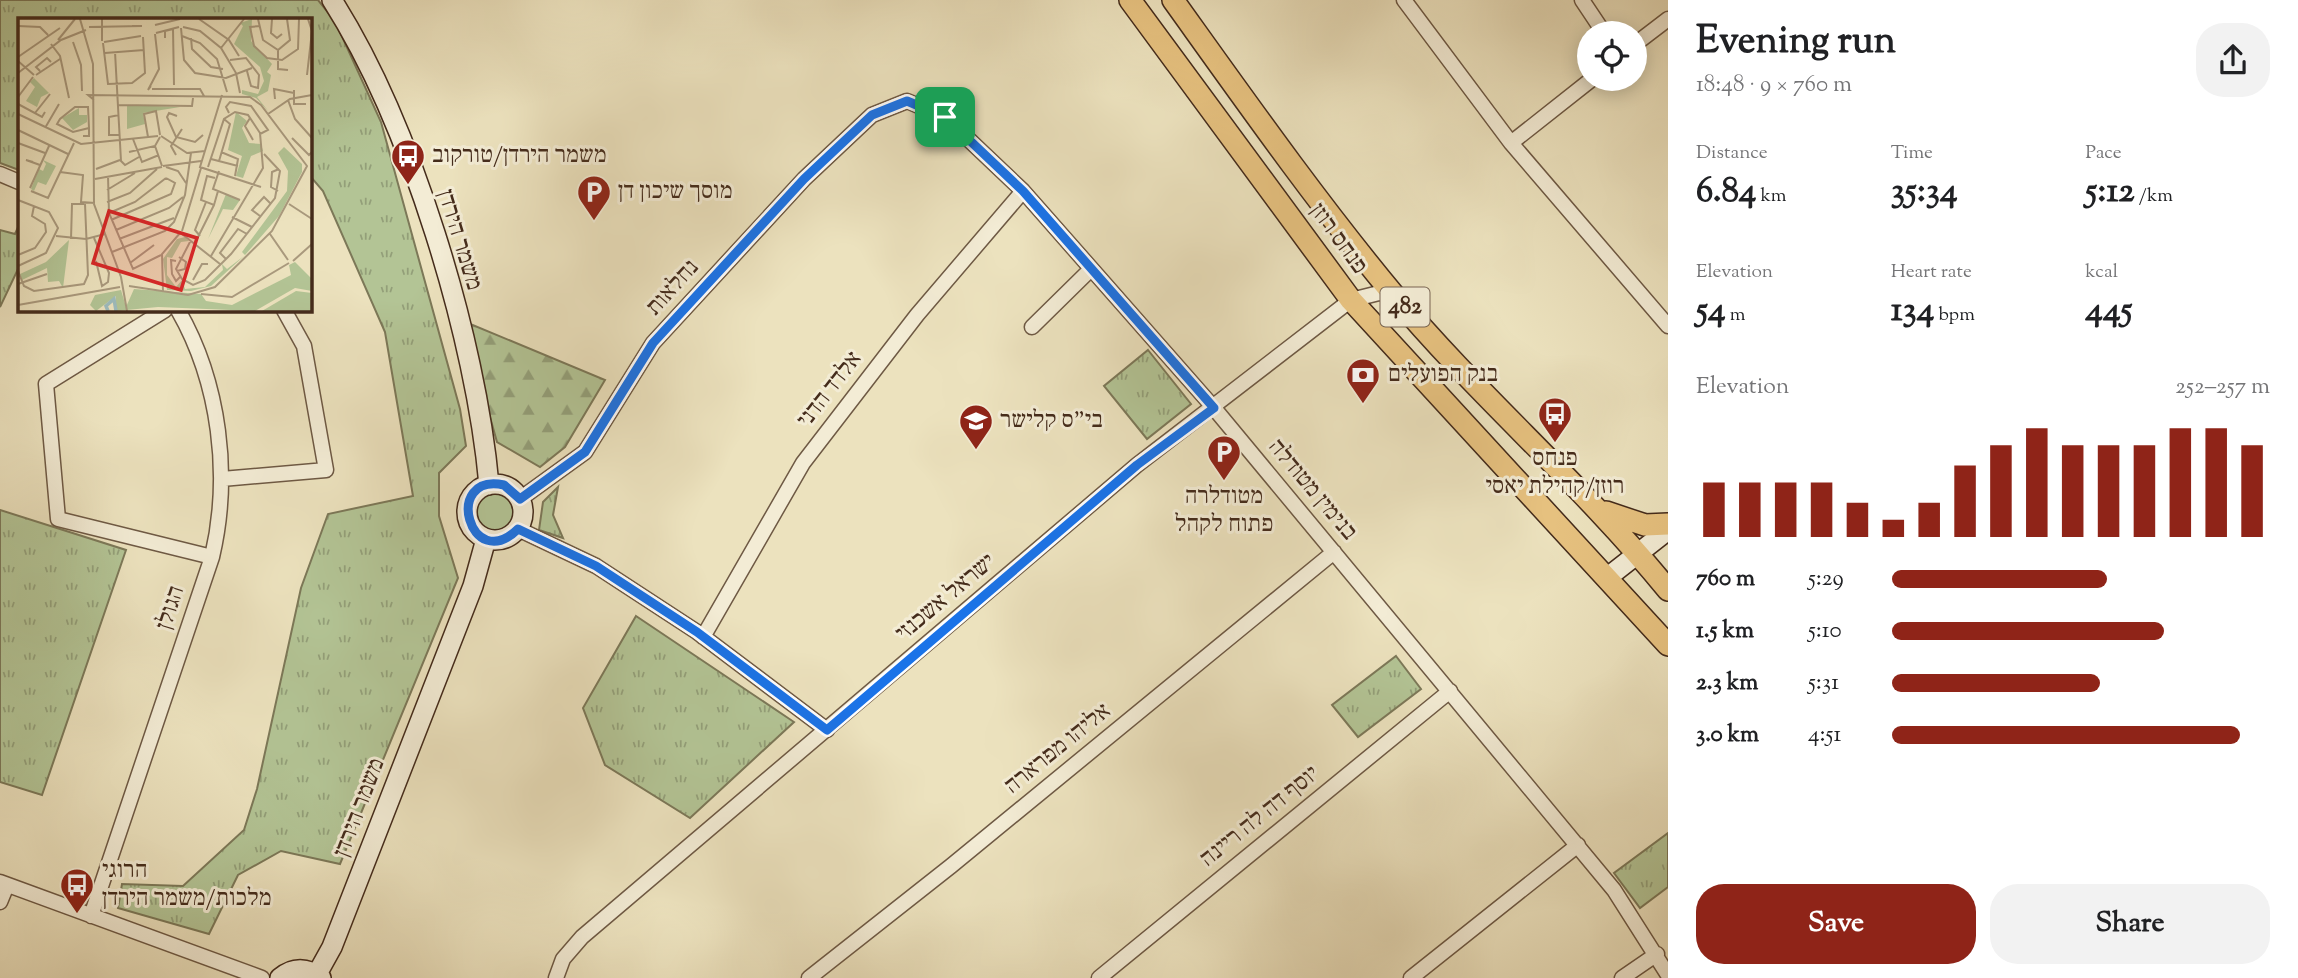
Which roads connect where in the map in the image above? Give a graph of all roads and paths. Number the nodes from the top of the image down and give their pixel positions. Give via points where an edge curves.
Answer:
1 (331, 0) edge
2 (346, 0) edge
3 (1130, 0) edge
4 (1173, 0) edge
5 (1404, 0) edge
6 (1582, 0) edge
7 (1668, 19) edge
8 (347, 21) junction
9 (1596, 21) edge
10 (1647, 35) edge
11 (1577, 91) edge
12 (872, 115) joint
13 (1511, 143) junction
14 (0, 174) edge
15 (18, 182) edge
16 (1023, 191) junction
17 (1091, 269) junction
18 (1394, 295) junction
19 (1351, 300) junction
20 (162, 312) edge
21 (179, 312) edge
22 (285, 312) edge
23 (1668, 326) edge
24 (1031, 327) dead end
25 (1214, 408) junction
26 (222, 479) junction
27 (489, 485) junction
28 (520, 499) junction
29 (1599, 510) junction
30 (1668, 524) edge
31 (518, 529) junction
32 (1668, 530) edge
33 (486, 539) junction
34 (1334, 552) junction
35 (1639, 553) junction
36 (212, 558) junction
37 (1608, 577) junction
38 (1668, 590) edge
39 (703, 637) junction
40 (1668, 645) edge
41 (1450, 691) junction
42 (827, 730) junction
43 (1578, 845) junction
44 (4, 883) edge
45 (0, 902) edge
46 (91, 916) junction
47 (1657, 954) junction
48 (1668, 975) edge
49 (319, 976) edge
50 (262, 978) edge
51 (280, 978) edge
52 (556, 978) edge
53 (809, 978) edge
54 (1099, 978) edge
55 (1410, 978) edge
56 (1622, 978) edge

1 - 8 street, משמר הירדן
2 - 8 street, משמר הירדן
3 - 19 main road, פנחס רוזן / 482
4 - 18 main road, פנחס רוזן / 482 via 1283,153
5 - 13 street
6 - 9 street
7 - 10 street
8 - 27 street, משמר הירדן via 405,150 443,263 472,376
11 - 13 street
12 - 16 street, בנימין מטודלה via 907,101 945,117
12 - 28 street, נחלאות via 804,179 653,343 585,452
13 - 23 street
14 - 15 street
16 - 17 street, בנימין מטודלה
16 - 39 street, אלדד הדני via 917,315 803,463
17 - 24 street
17 - 25 street, בנימין מטודלה
18 - 19 street, ישראל אשכנזי via 1379,293
18 - 29 main road, פנחס רוזן / 482
19 - 25 street, ישראל אשכנזי
19 - 37 main road, פנחס רוזן / 482
20 - 36 street via 46,384 58,519
21 - 26 street, הגולן via 196,341 211,391
22 - 26 street via 304,346 326,470
25 - 34 street, בנימין מטודלה
25 - 42 street, ישראל אשכנזי via 1137,465
26 - 36 street, הגולן via 221,519
27 - 28 street via 510,488
27 - 33 street via 474,494 467,511 471,528
28 - 31 street via 524,515
29 - 30 main road via 1637,524
29 - 35 main road, פנחס רוזן / 482
31 - 33 street via 503,539
31 - 39 street via 596,566
32 - 35 street
33 - 49 street, משמר הירדן via 463,611
34 - 41 street, בנימין מטודלה
34 - 53 street, אליהו מפרארה
35 - 37 street
35 - 38 main road, פנחס רוזן / 482
36 - 46 street, הגולן
37 - 40 main road, פנחס רוזן / 482
39 - 42 street
41 - 43 street, בנימין מטודלה
41 - 54 street, יוסף דה לה ריינה
42 - 52 street, ישראל אשכנזי via 582,937 563,959
43 - 47 street, בנימין מטודלה
43 - 55 street
44 - 45 street
44 - 46 street
46 - 50 street
47 - 48 street, בנימין מטודלה
47 - 56 street
49 - 51 street via 299,969

